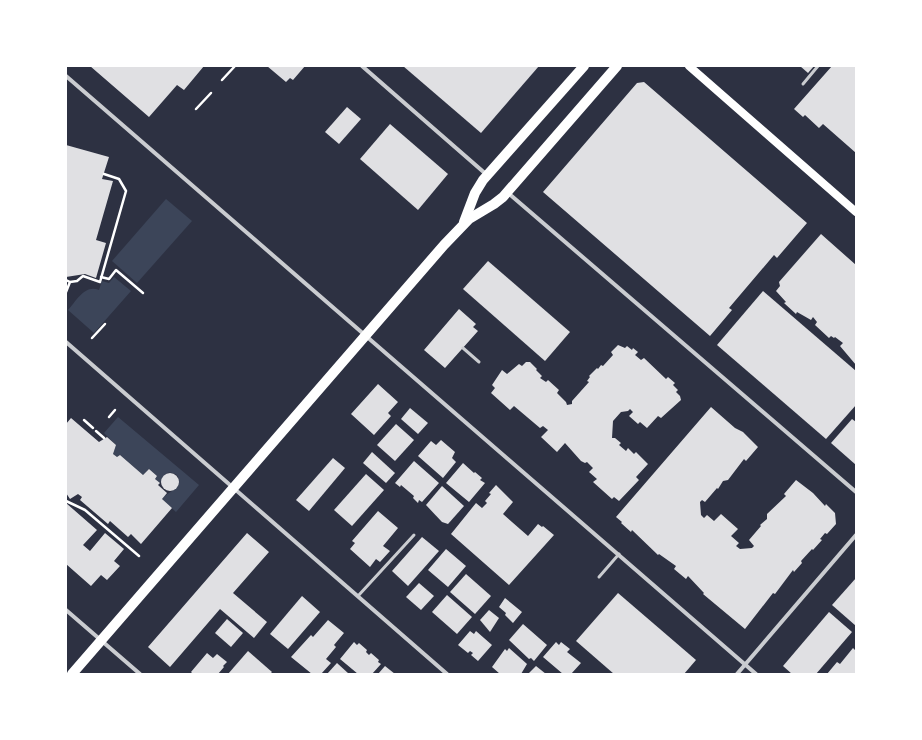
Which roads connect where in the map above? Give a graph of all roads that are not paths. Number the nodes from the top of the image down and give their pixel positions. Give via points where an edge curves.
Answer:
1 (362, 66) edge
2 (584, 66) edge
3 (617, 66) edge
4 (689, 66) edge
5 (818, 66) edge
6 (66, 76) edge
7 (803, 84) dead end
8 (487, 176) junction
9 (507, 192) junction
10 (856, 212) edge
11 (463, 224) junction
12 (366, 335) junction
13 (66, 342) edge
14 (463, 348) dead end
15 (479, 362) dead end
16 (233, 487) junction
17 (856, 492) edge
18 (414, 535) dead end
19 (856, 535) edge
20 (619, 554) junction
21 (599, 577) dead end
22 (358, 596) junction
23 (66, 610) edge
24 (101, 640) junction
25 (745, 664) junction
26 (72, 674) edge
27 (140, 674) edge
28 (447, 674) edge
29 (737, 674) edge
30 (756, 674) edge

1 - 8 street
2 - 8 main road
3 - 9 main road
4 - 10 main road
5 - 7 lane
6 - 12 street
8 - 11 main road via 475,193
9 - 11 main road via 494,204
9 - 17 street
11 - 12 main road
12 - 16 main road
12 - 20 street
13 - 16 street
14 - 15 lane
16 - 22 street
16 - 24 main road
18 - 22 lane
19 - 25 street
20 - 21 lane
20 - 25 street
22 - 28 street
23 - 24 street
24 - 26 main road
24 - 27 street
25 - 29 street
25 - 30 street

